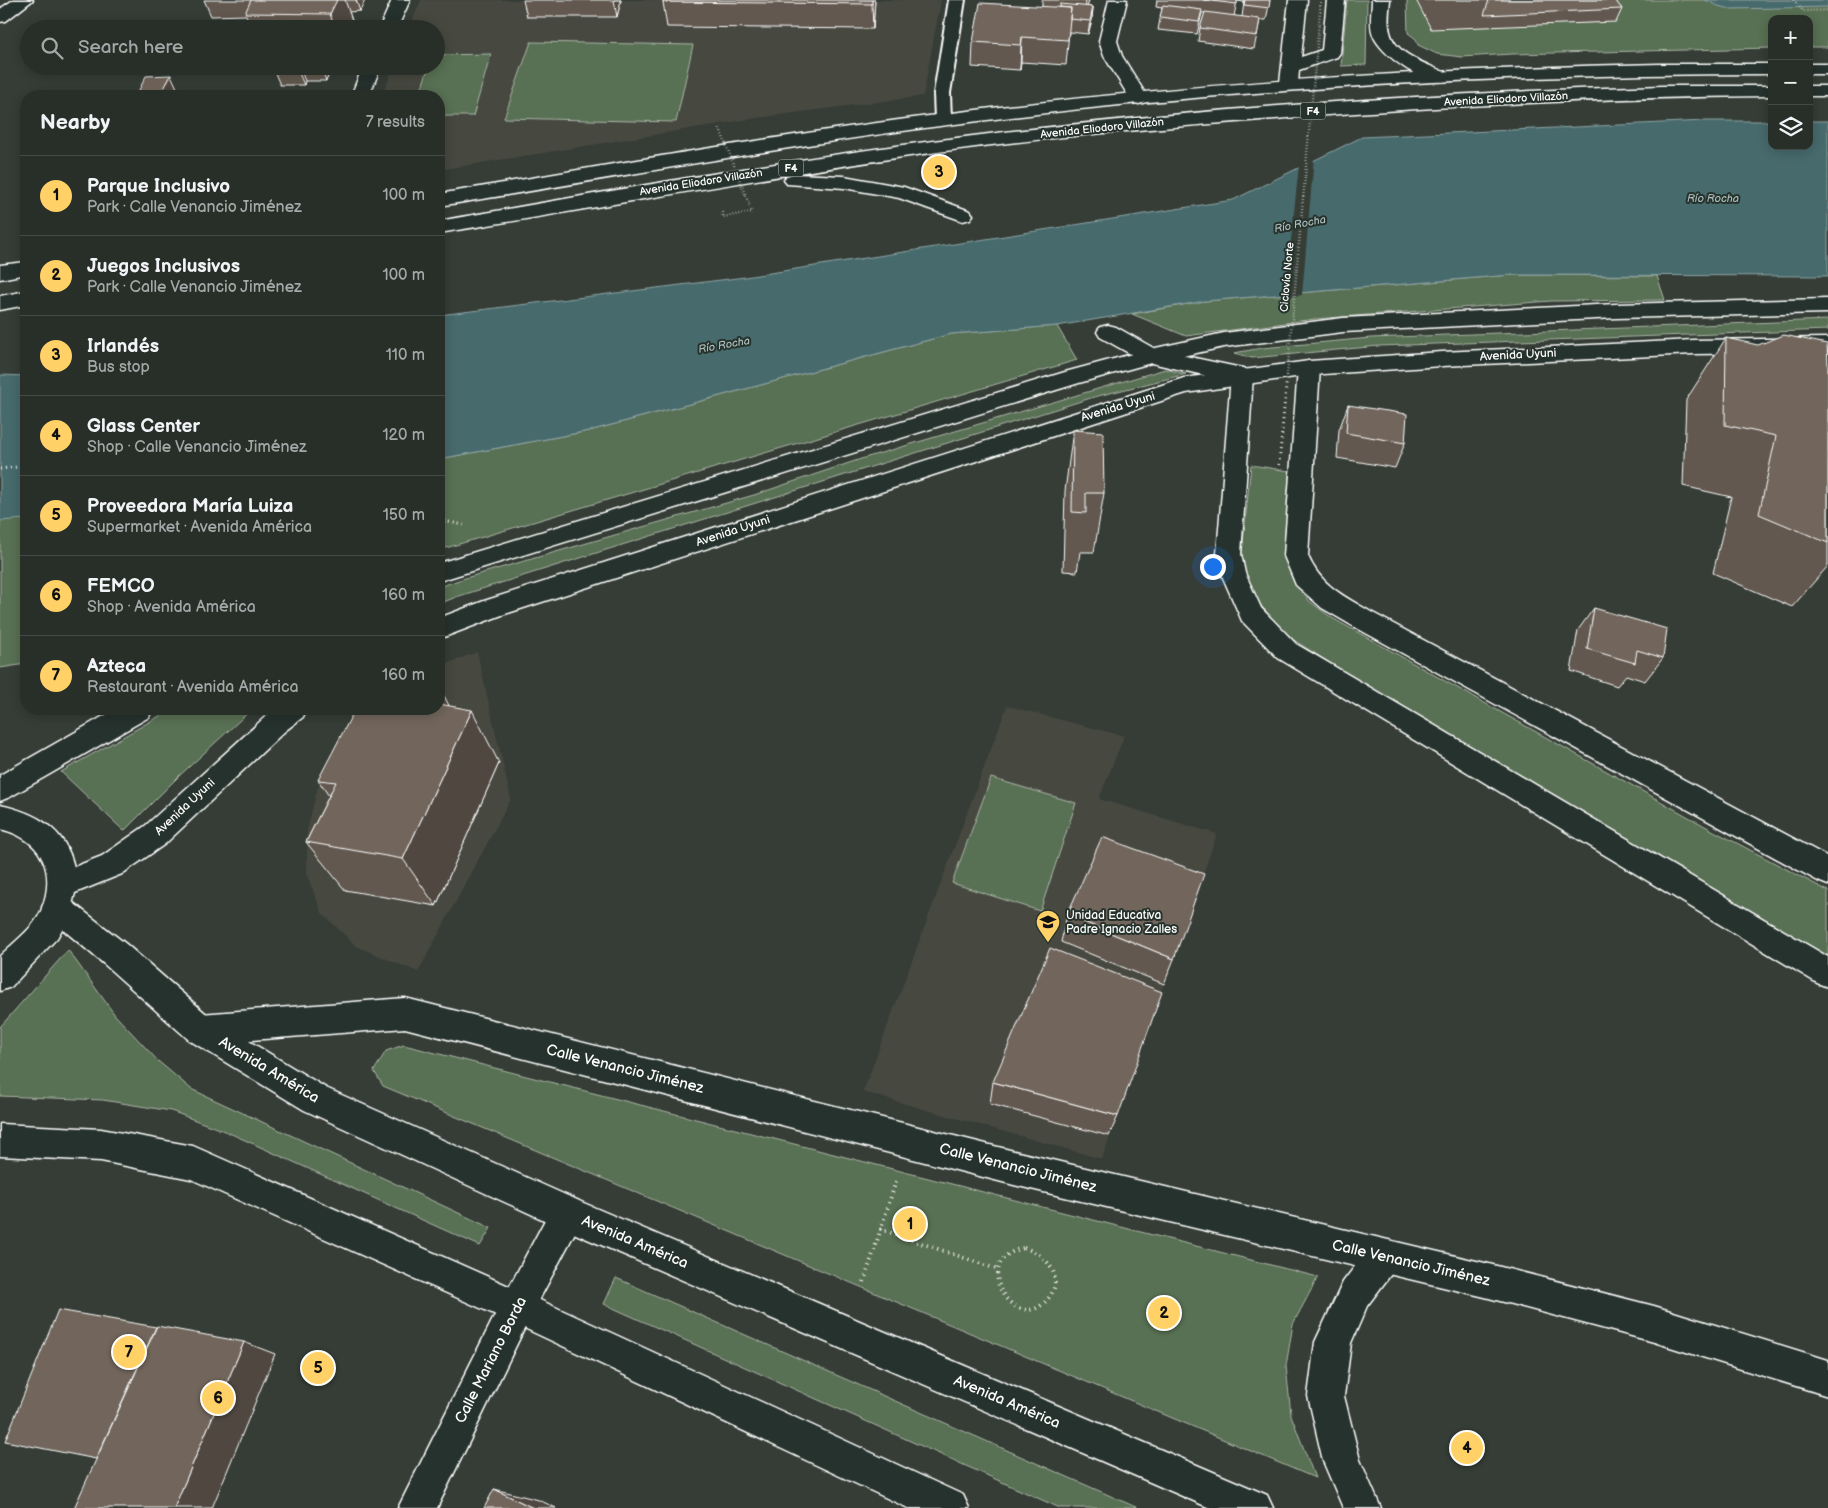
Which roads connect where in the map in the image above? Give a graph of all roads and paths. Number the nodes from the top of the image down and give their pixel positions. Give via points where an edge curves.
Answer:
1 (24, 0) edge
2 (400, 0) edge
3 (957, 0) edge
4 (1118, 0) edge
5 (1298, 0) edge
6 (1321, 0) edge
7 (1336, 0) edge
8 (1381, 0) edge
9 (1794, 0) edge
10 (1828, 10) edge
11 (0, 17) edge
12 (392, 20) edge
13 (1290, 67) junction
14 (1768, 69) edge
15 (1813, 69) edge
16 (1828, 69) edge
17 (368, 75) edge
18 (1440, 77) junction
19 (1288, 87) junction
20 (362, 90) edge
21 (1768, 91) edge
22 (1813, 91) edge
23 (1828, 91) edge
24 (1139, 98) junction
25 (943, 120) junction
26 (720, 129) dead end
27 (693, 182) junction
28 (445, 199) edge
29 (752, 212) dead end
30 (963, 214) dead end
31 (445, 226) edge
32 (20, 269) edge
33 (0, 272) edge
34 (20, 299) edge
35 (0, 303) edge
36 (1828, 306) edge
37 (1108, 332) dead end
38 (1828, 345) edge
39 (1150, 356) junction
40 (1309, 368) junction
41 (1242, 376) junction
42 (1279, 465) dead end
43 (20, 467) edge
44 (0, 469) edge
45 (445, 570) edge
46 (445, 627) edge
47 (129, 715) edge
48 (286, 715) edge
49 (0, 789) edge
50 (0, 817) edge
51 (1828, 872) edge
52 (59, 896) junction
53 (1828, 973) edge
54 (0, 977) edge
55 (200, 1029) junction
56 (2, 1146) edge
57 (898, 1176) dead end
58 (567, 1213) junction
59 (880, 1229) junction
60 (1383, 1257) junction
61 (999, 1270) junction
62 (864, 1282) dead end
63 (516, 1307) junction
64 (1828, 1378) edge
65 (416, 1508) edge
66 (950, 1508) edge
67 (1254, 1508) edge
68 (1362, 1508) edge

1 - 11 main road
2 - 12 main road
3 - 25 lane via 942,93
4 - 24 main road via 1108,41 1113,56
5 - 13 main road
6 - 42 path, Ciclovía Norte, bridge
7 - 13 main road via 1331,53
8 - 18 main road via 1382,35 1391,50
9 - 10 path via 1804,11
13 - 19 main road
14 - 18 main road, Avenida Eliodoro Villazón / F4
15 - 16 main road
17 - 20 main road
18 - 19 main road, Avenida Eliodoro Villazón / F4
19 - 24 main road, Avenida Eliodoro Villazón / F4
21 - 27 main road, Avenida Eliodoro Villazón / F4 via 1500,98 1145,122 940,146
22 - 23 main road
24 - 25 main road, Avenida Eliodoro Villazón / F4
25 - 28 main road, Avenida Eliodoro Villazón / F4 via 709,154
26 - 29 path, bridge
27 - 30 main road via 790,179 844,182 904,193
27 - 31 main road, Avenida Eliodoro Villazón / F4
32 - 33 main road
34 - 35 main road
36 - 39 main road via 1616,311 1343,325 1224,340
37 - 39 main road
38 - 40 main road, Avenida Uyuni via 1694,347
39 - 41 main road
39 - 45 main road
40 - 41 main road, Avenida Uyuni
40 - 51 main road via 1296,556 1305,578 1331,601 1362,619
41 - 46 main road, Avenida Uyuni via 1184,386 1111,408 493,608
41 - 53 main road via 1229,554 1233,573 1251,614 1287,651
43 - 44 path
47 - 49 main road
48 - 52 main road, Avenida Uyuni via 155,835
50 - 52 main road via 31,827 56,852 61,872
52 - 54 main road via 53,919
52 - 55 main road, Avenida América via 115,954
55 - 58 main road, Avenida América via 315,1099
55 - 60 main road, Calle Venancio Jiménez via 405,1013 1014,1168
56 - 63 main road via 101,1145 194,1163
57 - 59 path
58 - 63 main road, Calle Mariano Borda
58 - 67 main road, Avenida América
59 - 61 path
59 - 62 path
60 - 64 main road, Calle Venancio Jiménez via 1654,1324
60 - 68 main road via 1355,1294 1333,1342 1326,1396 1342,1461
61 - 61 path via 998,1285 1009,1303 1018,1309 1029,1310 1047,1302 1052,1292 1054,1271 1043,1254 1024,1248 1006,1255
63 - 65 main road, Calle Mariano Borda
63 - 66 main road

